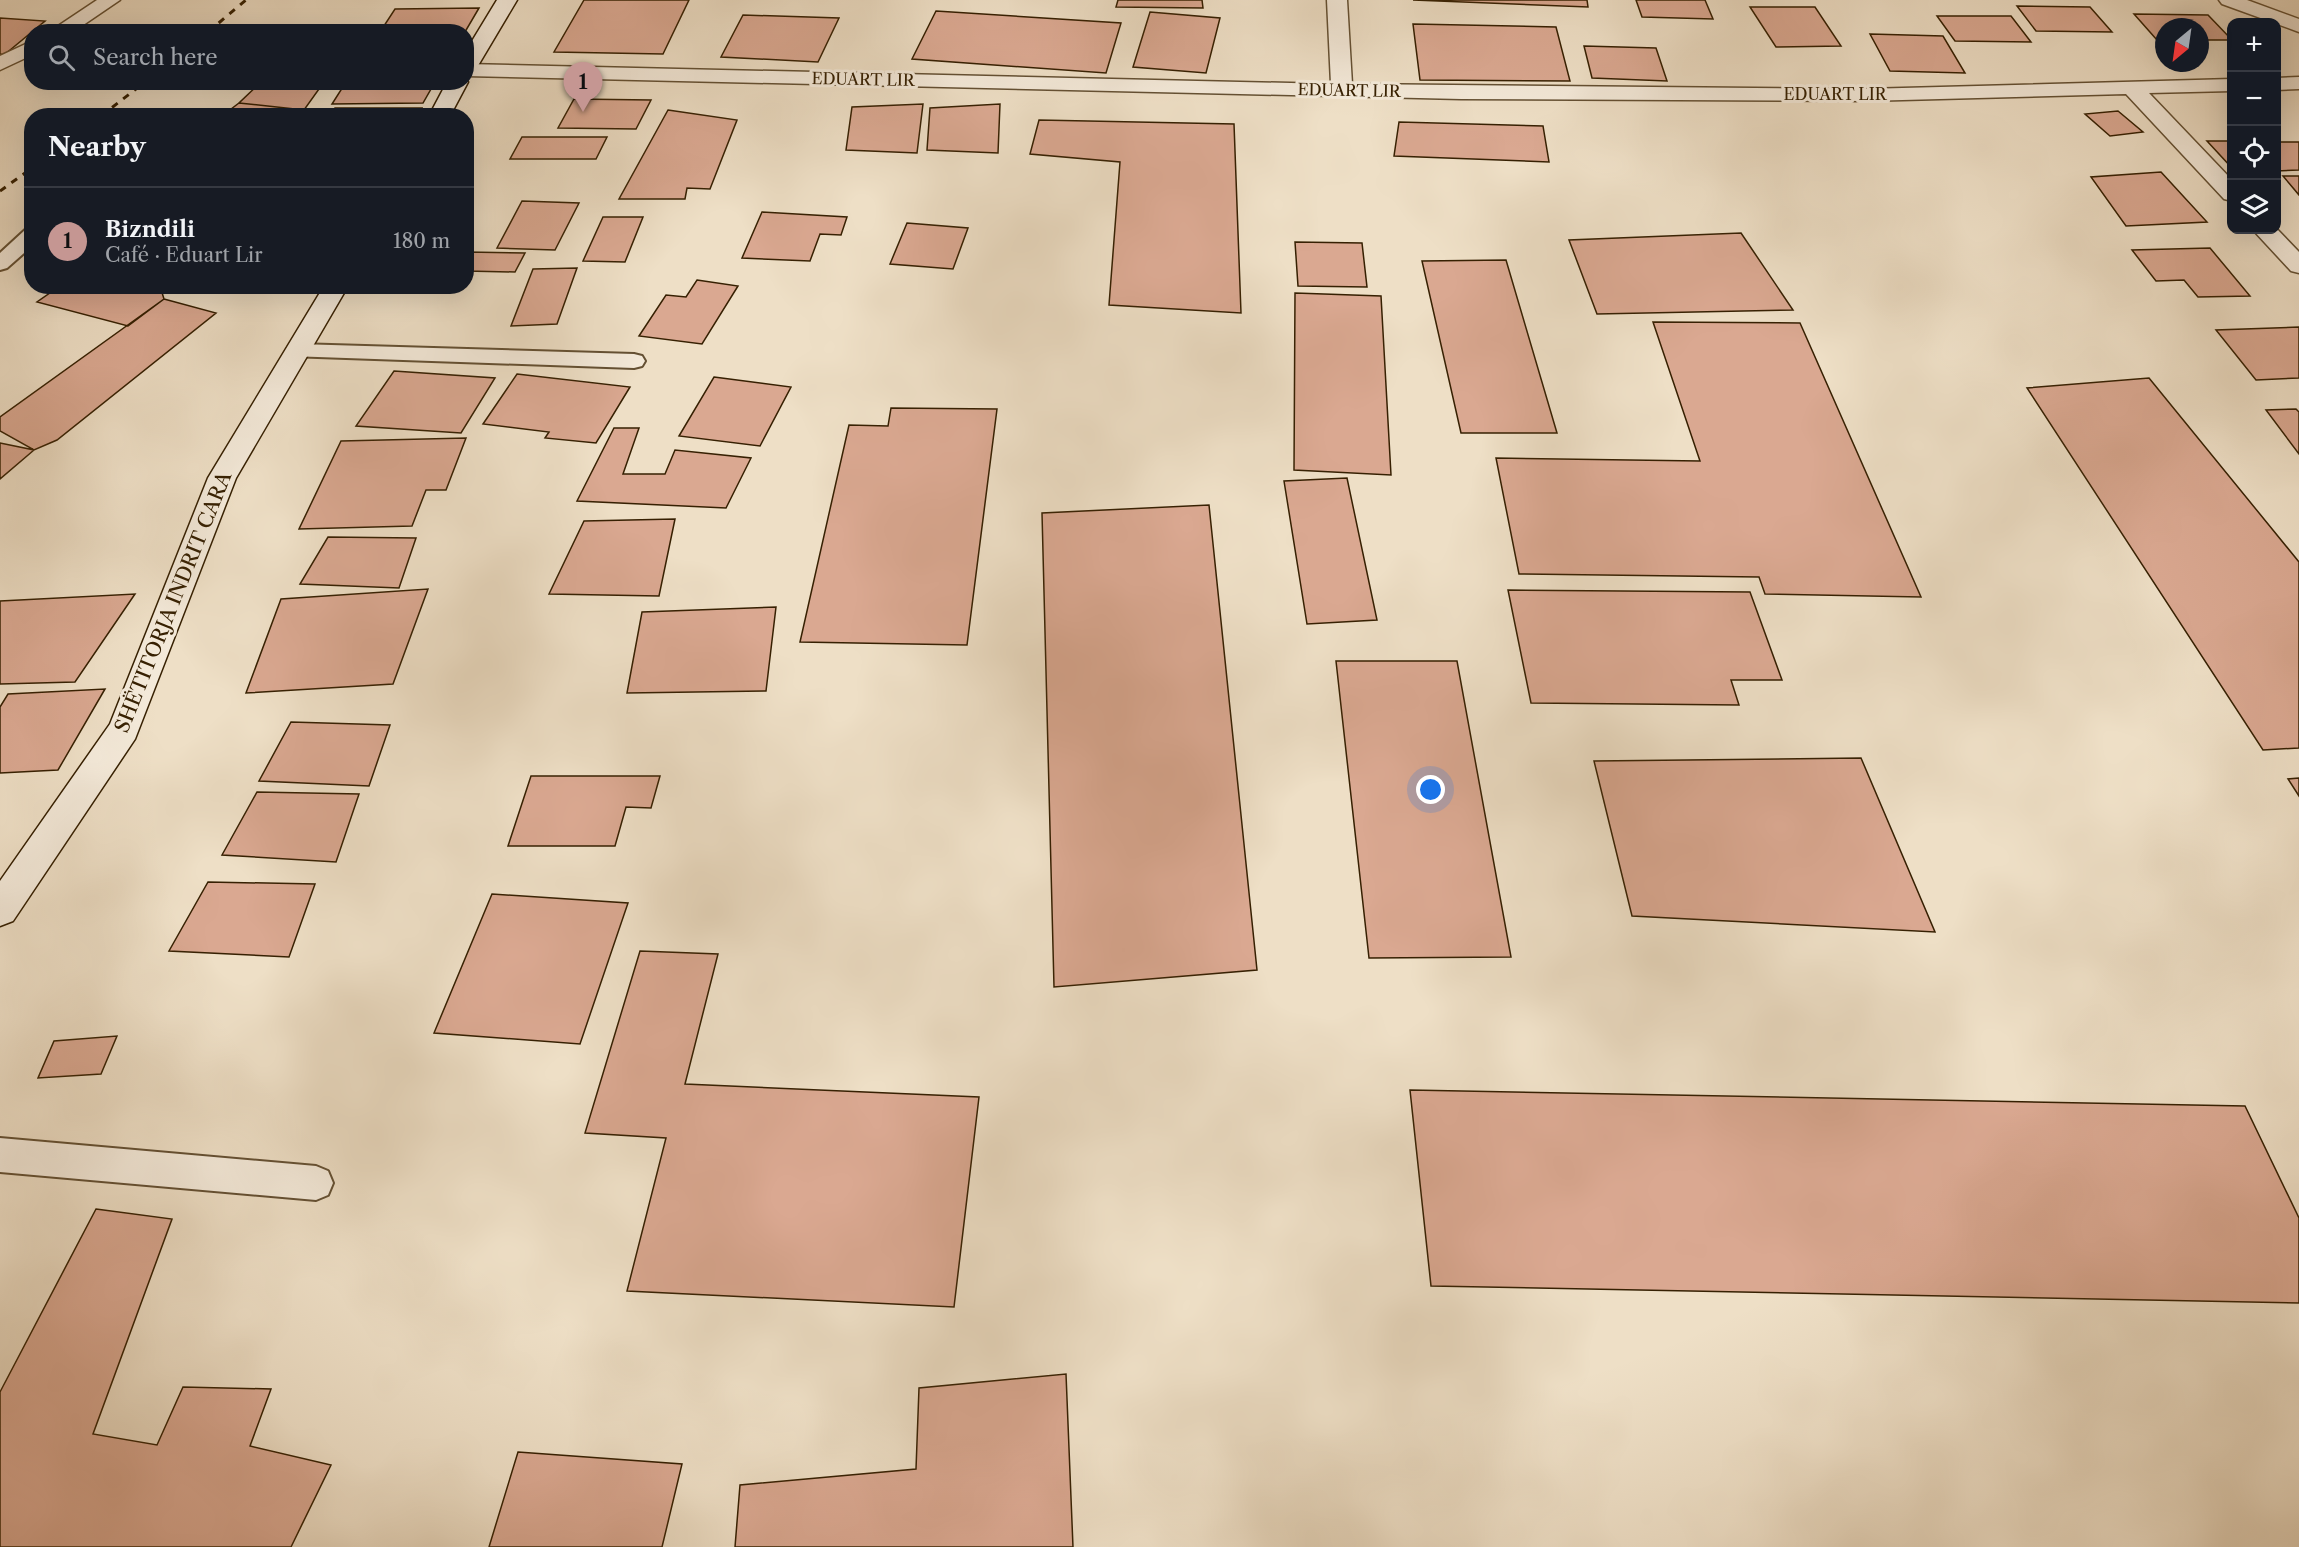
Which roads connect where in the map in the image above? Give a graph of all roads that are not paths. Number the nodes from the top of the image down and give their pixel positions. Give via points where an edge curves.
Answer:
1 (110, 0) edge
2 (507, 0) edge
3 (1337, 0) edge
4 (2229, 0) edge
5 (72, 24) edge
6 (2299, 26) edge
7 (24, 51) edge
8 (474, 56) edge
9 (0, 64) edge
10 (474, 69) edge
11 (2299, 83) edge
12 (2281, 84) edge
13 (2227, 85) edge
14 (2132, 88) junction
15 (454, 90) edge
16 (1342, 90) junction
17 (443, 108) edge
18 (2227, 189) edge
19 (2269, 234) edge
20 (24, 242) edge
21 (0, 264) edge
22 (2299, 266) edge
23 (331, 294) edge
24 (297, 351) junction
25 (634, 361) dead end
26 (0, 910) edge
27 (0, 1155) edge
28 (316, 1183) dead end

1 - 5 street
2 - 8 street
3 - 16 street
4 - 6 street
7 - 9 street
10 - 16 street, EDUART LIR
11 - 12 street
13 - 14 street, EDUART LIR
14 - 16 street, EDUART LIR via 1865,94
14 - 18 street
15 - 17 street
19 - 22 street
20 - 21 lane
23 - 24 street, SHËTITORJA INDRIT CARA
24 - 25 lane
24 - 26 street, SHËTITORJA INDRIT CARA via 222,478 124,730
27 - 28 lane

